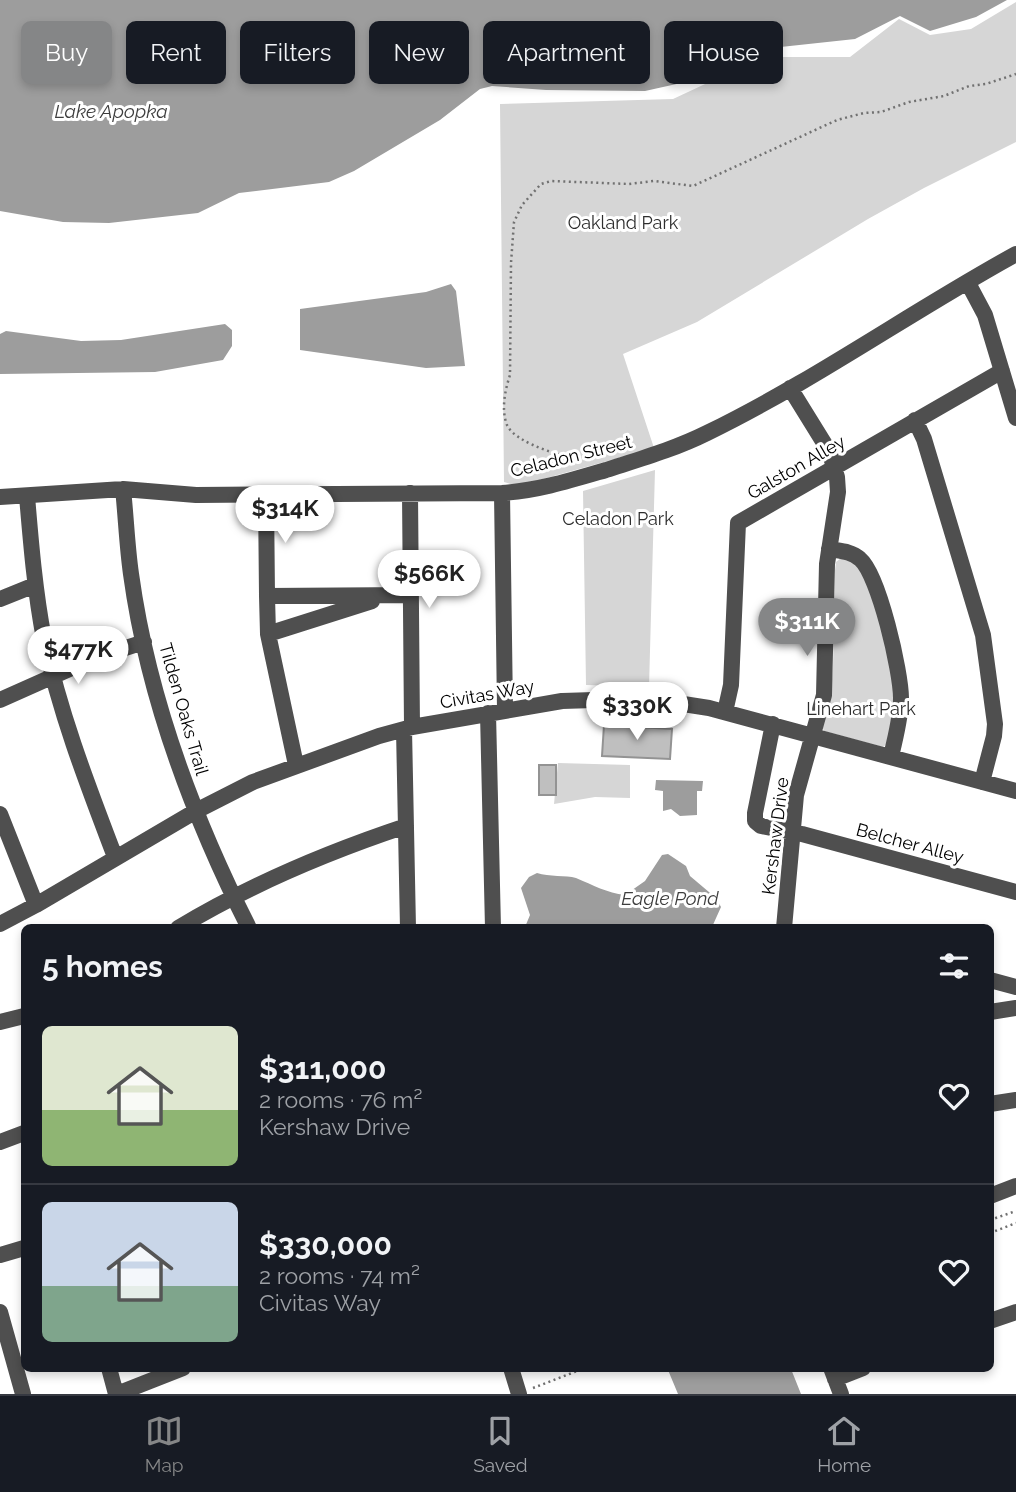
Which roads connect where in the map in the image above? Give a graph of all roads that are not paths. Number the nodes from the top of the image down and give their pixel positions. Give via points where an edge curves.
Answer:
1 (1016, 254) edge
2 (968, 283) junction
3 (1002, 371) junction
4 (790, 388) junction
5 (1016, 418) edge
6 (915, 420) junction
7 (835, 468) junction
8 (123, 489) junction
9 (410, 493) junction
10 (502, 493) junction
11 (266, 495) junction
12 (27, 496) junction
13 (0, 497) edge
14 (829, 549) junction
15 (35, 585) junction
16 (411, 595) junction
17 (267, 596) junction
18 (382, 596) junction
19 (0, 599) edge
20 (268, 634) junction
21 (144, 642) junction
22 (54, 676) junction
23 (0, 700) edge
24 (505, 710) junction
25 (725, 712) junction
26 (488, 713) junction
27 (773, 724) junction
28 (408, 728) junction
29 (813, 735) junction
30 (891, 757) junction
31 (296, 765) junction
32 (982, 782) junction
33 (1016, 791) edge
34 (196, 811) junction
35 (0, 814) edge
36 (406, 826) junction
37 (793, 832) junction
38 (115, 857) junction
39 (1016, 892) edge
40 (233, 895) junction
41 (36, 905) junction
42 (0, 924) edge
43 (184, 924) edge
44 (247, 924) edge
45 (408, 924) edge
46 (494, 924) edge
47 (789, 924) edge
48 (994, 981) edge
49 (1016, 987) edge
50 (1016, 1008) edge
51 (994, 1011) edge
52 (21, 1017) edge
53 (0, 1022) edge
54 (1016, 1100) edge
55 (994, 1103) edge
56 (21, 1134) edge
57 (0, 1142) edge
58 (1016, 1186) edge
59 (994, 1194) edge
60 (21, 1249) edge
61 (0, 1255) edge
62 (0, 1312) edge
63 (1016, 1312) edge
64 (994, 1320) edge
65 (110, 1372) edge
66 (173, 1372) edge
67 (512, 1372) edge
68 (855, 1372) edge
69 (836, 1381) edge
70 (23, 1394) edge
71 (116, 1394) edge
72 (519, 1394) edge

1 - 2 street, Celadon Street
2 - 3 street via 985,315
2 - 4 street, Celadon Street
3 - 5 street
3 - 6 street, Galston Alley
4 - 7 street, Kershaw Drive
4 - 10 street, Celadon Street via 705,434 655,454 553,485
6 - 7 street, Galston Alley
6 - 32 street via 983,635 995,736
7 - 14 street, Kershaw Drive via 838,492
7 - 25 street, Galston Alley via 737,523 731,685
8 - 11 street, Celadon Street
8 - 12 street, Celadon Street
8 - 21 street, Tilden Oaks Trail via 131,574
9 - 10 street, Celadon Street
9 - 11 street, Celadon Street
9 - 16 street
10 - 24 street
11 - 17 street
12 - 13 street, Celadon Street
12 - 15 street
14 - 29 street, Kershaw Drive via 824,695
14 - 30 street via 861,559 873,578 898,665 900,714
15 - 19 street
15 - 22 street
16 - 18 street
16 - 28 street
17 - 18 street
17 - 20 street
18 - 20 street
20 - 31 street
21 - 22 street
21 - 34 street, Tilden Oaks Trail
22 - 23 street
22 - 38 street
24 - 25 street, Civitas Way via 562,701 626,699
24 - 26 street, Civitas Way
25 - 27 street, Civitas Way
26 - 28 street, Civitas Way
26 - 46 street
27 - 29 street, Civitas Way
27 - 37 street, Belcher Alley via 755,821
28 - 31 street, Civitas Way
28 - 36 street
29 - 30 street, Civitas Way
29 - 37 street, Kershaw Drive via 796,795
30 - 32 street, Civitas Way
31 - 34 street, Civitas Way
32 - 33 street, Civitas Way
34 - 38 street, Civitas Way
34 - 40 street, Tilden Oaks Trail
35 - 41 street
36 - 40 street via 320,856
36 - 45 street
37 - 39 street, Belcher Alley
37 - 47 street, Kershaw Drive
38 - 41 street, Civitas Way
40 - 43 street
40 - 44 street, Tilden Oaks Trail
41 - 42 street, Civitas Way
48 - 49 street
50 - 51 street
52 - 53 street
54 - 55 street
56 - 57 street
58 - 59 street
60 - 61 street
62 - 70 street
63 - 64 street
65 - 71 street
66 - 71 street
67 - 72 street
68 - 69 street

